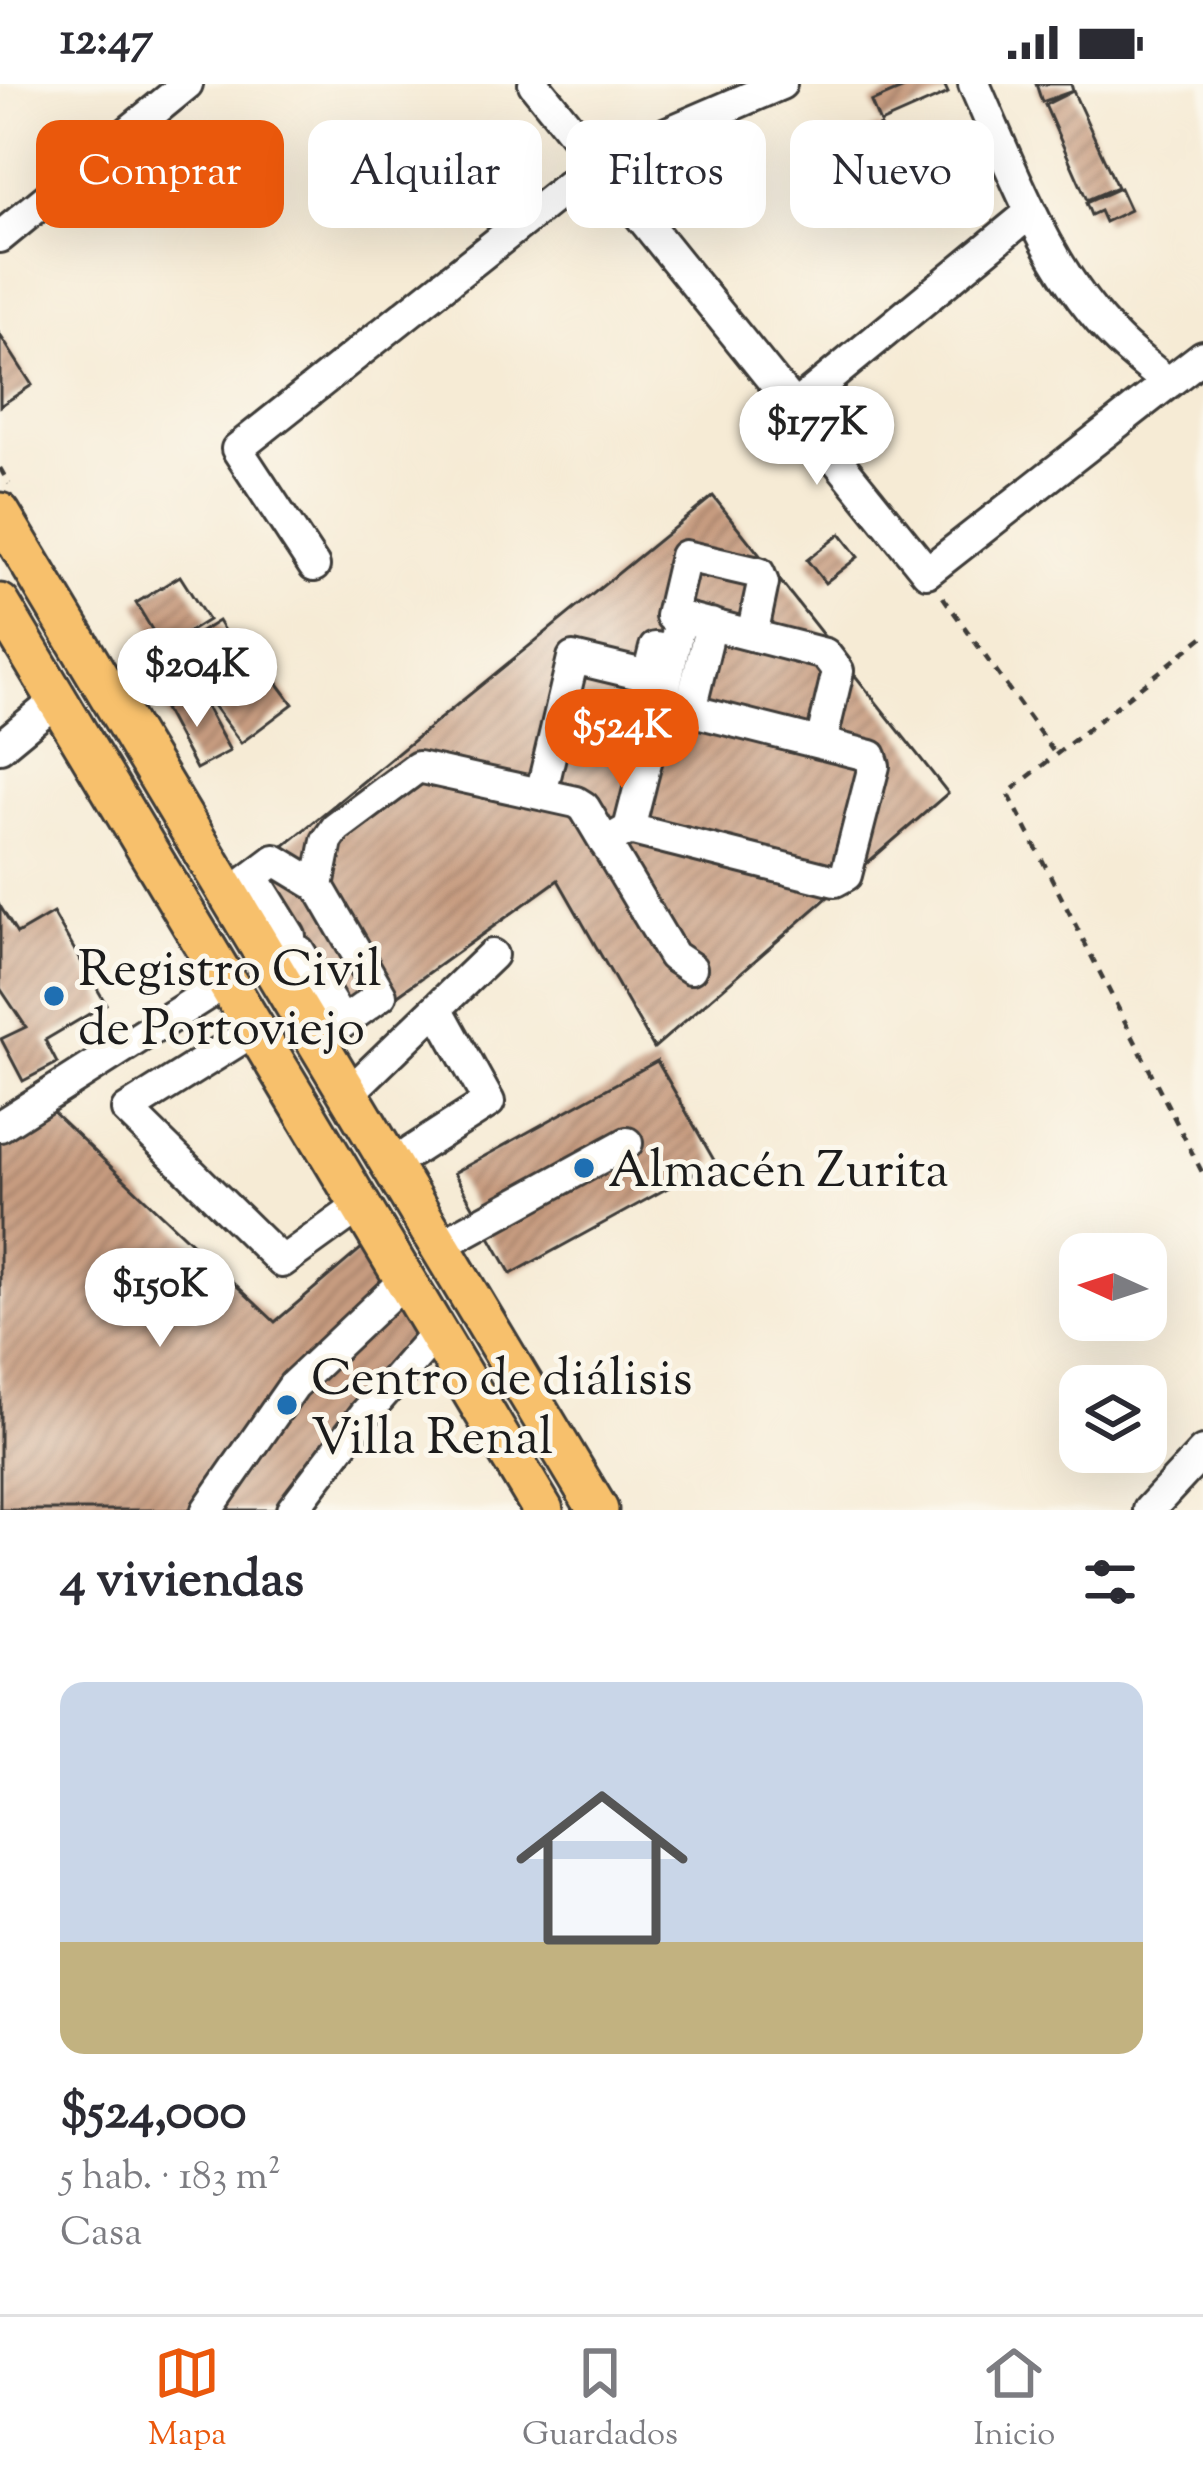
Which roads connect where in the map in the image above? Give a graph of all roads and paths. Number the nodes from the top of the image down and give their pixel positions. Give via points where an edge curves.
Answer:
1 (187, 84) edge
2 (533, 84) edge
3 (781, 84) edge
4 (974, 84) edge
5 (697, 120) edge
6 (566, 125) edge
7 (566, 188) edge
8 (1031, 212) junction
9 (649, 228) edge
10 (0, 237) edge
11 (1203, 356) edge
12 (1168, 383) junction
13 (794, 407) junction
14 (0, 513) edge
15 (314, 566) dead end
16 (927, 572) junction
17 (0, 604) edge
18 (696, 621) junction
19 (752, 635) junction
20 (1203, 637) edge
21 (673, 652) junction
22 (57, 700) junction
23 (675, 706) junction
24 (821, 743) junction
25 (0, 747) edge
26 (1056, 755) junction
27 (541, 794) junction
28 (608, 830) junction
29 (307, 879) junction
30 (232, 899) junction
31 (492, 956) dead end
32 (692, 968) dead end
33 (226, 982) junction
34 (437, 1008) junction
35 (255, 1030) junction
36 (313, 1036) junction
37 (348, 1094) junction
38 (0, 1126) edge
39 (627, 1143) dead end
40 (412, 1152) dead end
41 (1203, 1174) edge
42 (361, 1205) junction
43 (439, 1246) junction
44 (406, 1280) junction
45 (438, 1331) junction
46 (1203, 1452) edge
47 (207, 1510) edge
48 (292, 1510) edge
49 (544, 1510) edge
50 (598, 1510) edge
51 (1149, 1510) edge

1 - 10 street
2 - 6 street
3 - 5 street
4 - 8 street
7 - 15 street via 237,448
8 - 12 street via 1077,291 1116,339
8 - 13 street
9 - 13 street
11 - 12 street
12 - 16 street
13 - 16 street
14 - 30 main road
16 - 26 path
17 - 22 main road
18 - 19 street
18 - 19 street via 671,616 685,556 759,573 764,583
18 - 21 street
18 - 23 street
19 - 24 street via 825,654 838,670
20 - 26 path
21 - 23 street
21 - 27 street via 656,648 648,676 573,658
22 - 25 street
22 - 33 main road
23 - 24 street
23 - 28 street via 638,789
24 - 28 street via 871,756 874,766 846,875 836,881
26 - 41 path via 1008,793
27 - 28 street via 576,802
27 - 29 street via 418,767 336,828
28 - 32 street via 673,956
29 - 30 street via 274,860
29 - 36 street via 381,995
30 - 36 main road
31 - 34 street
33 - 35 main road
33 - 38 street
34 - 37 street
34 - 40 street via 489,1102
35 - 42 main road
35 - 42 street via 128,1110 282,1262
36 - 37 main road
37 - 43 main road
39 - 43 street
42 - 44 main road
43 - 50 main road
44 - 45 main road
44 - 47 street via 294,1385
45 - 48 street
45 - 49 main road
46 - 51 street

